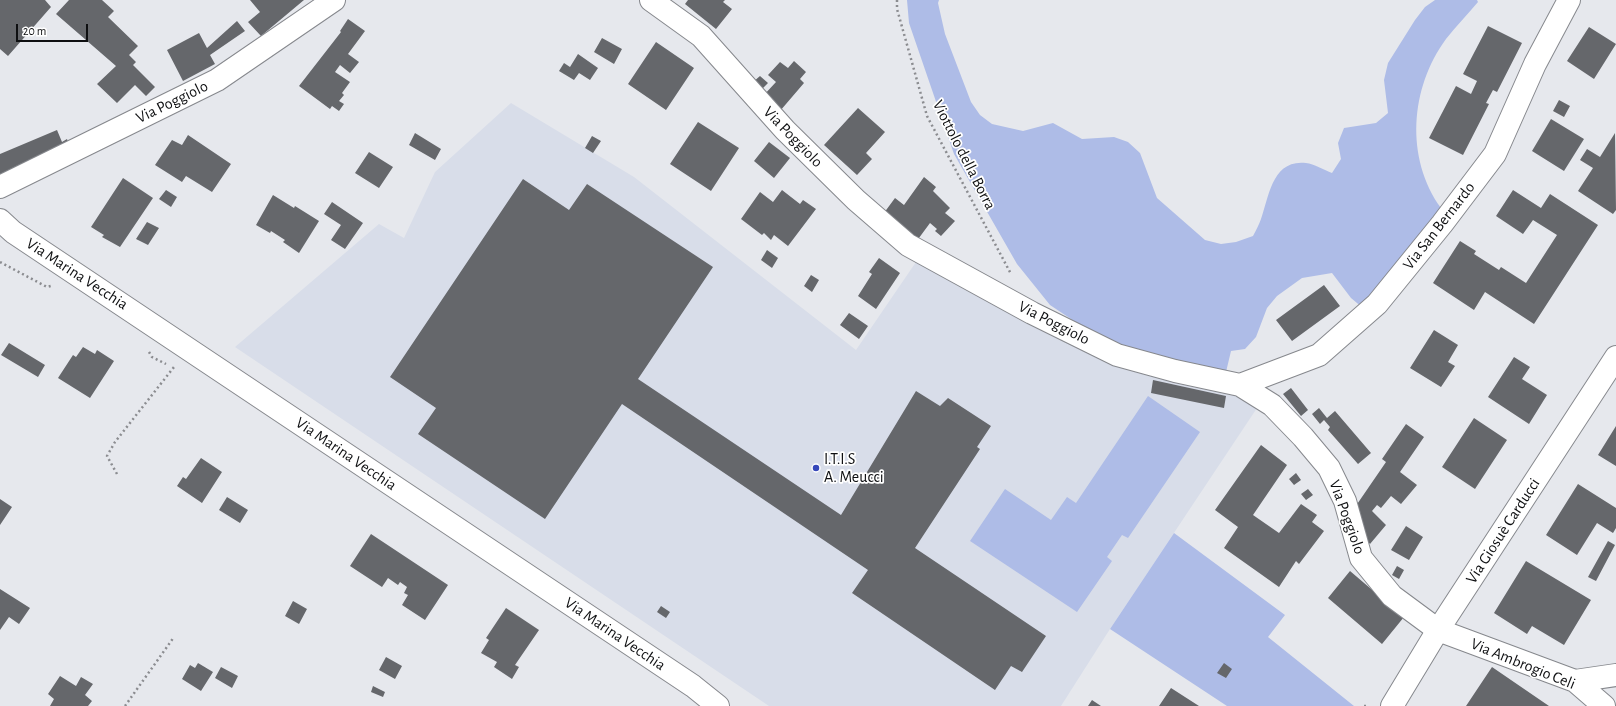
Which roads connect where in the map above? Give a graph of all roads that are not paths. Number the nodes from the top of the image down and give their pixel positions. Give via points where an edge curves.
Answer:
1 (334, 0) edge
2 (651, 0) edge
3 (1569, 0) edge
4 (0, 187) edge
5 (0, 220) edge
6 (1616, 357) edge
7 (1240, 385) junction
8 (1438, 630) junction
9 (1616, 675) edge
10 (1575, 681) junction
11 (693, 686) junction
12 (718, 706) edge
13 (730, 706) edge
14 (1392, 706) edge
15 (1604, 706) edge

1 - 4 street, Via Poggiolo via 217,80
2 - 7 street, Via Poggiolo via 701,36 785,130 856,200 908,246 1032,313 1117,355
3 - 7 street, Via San Bernardo via 1535,64 1495,154 1377,304 1319,355
5 - 11 street, Via Marina Vecchia via 13,232
6 - 8 street, Via Giosuè Carducci
7 - 8 street, Via Poggiolo via 1272,405 1329,468 1345,501 1361,558 1392,596
8 - 10 street, Via Ambrogio Celi
8 - 14 street, Via Giosuè Carducci
9 - 10 street
10 - 15 street, Via Ambrogio Celi
11 - 12 street, Via Marina Vecchia
11 - 13 street, Via Marina Vecchia

